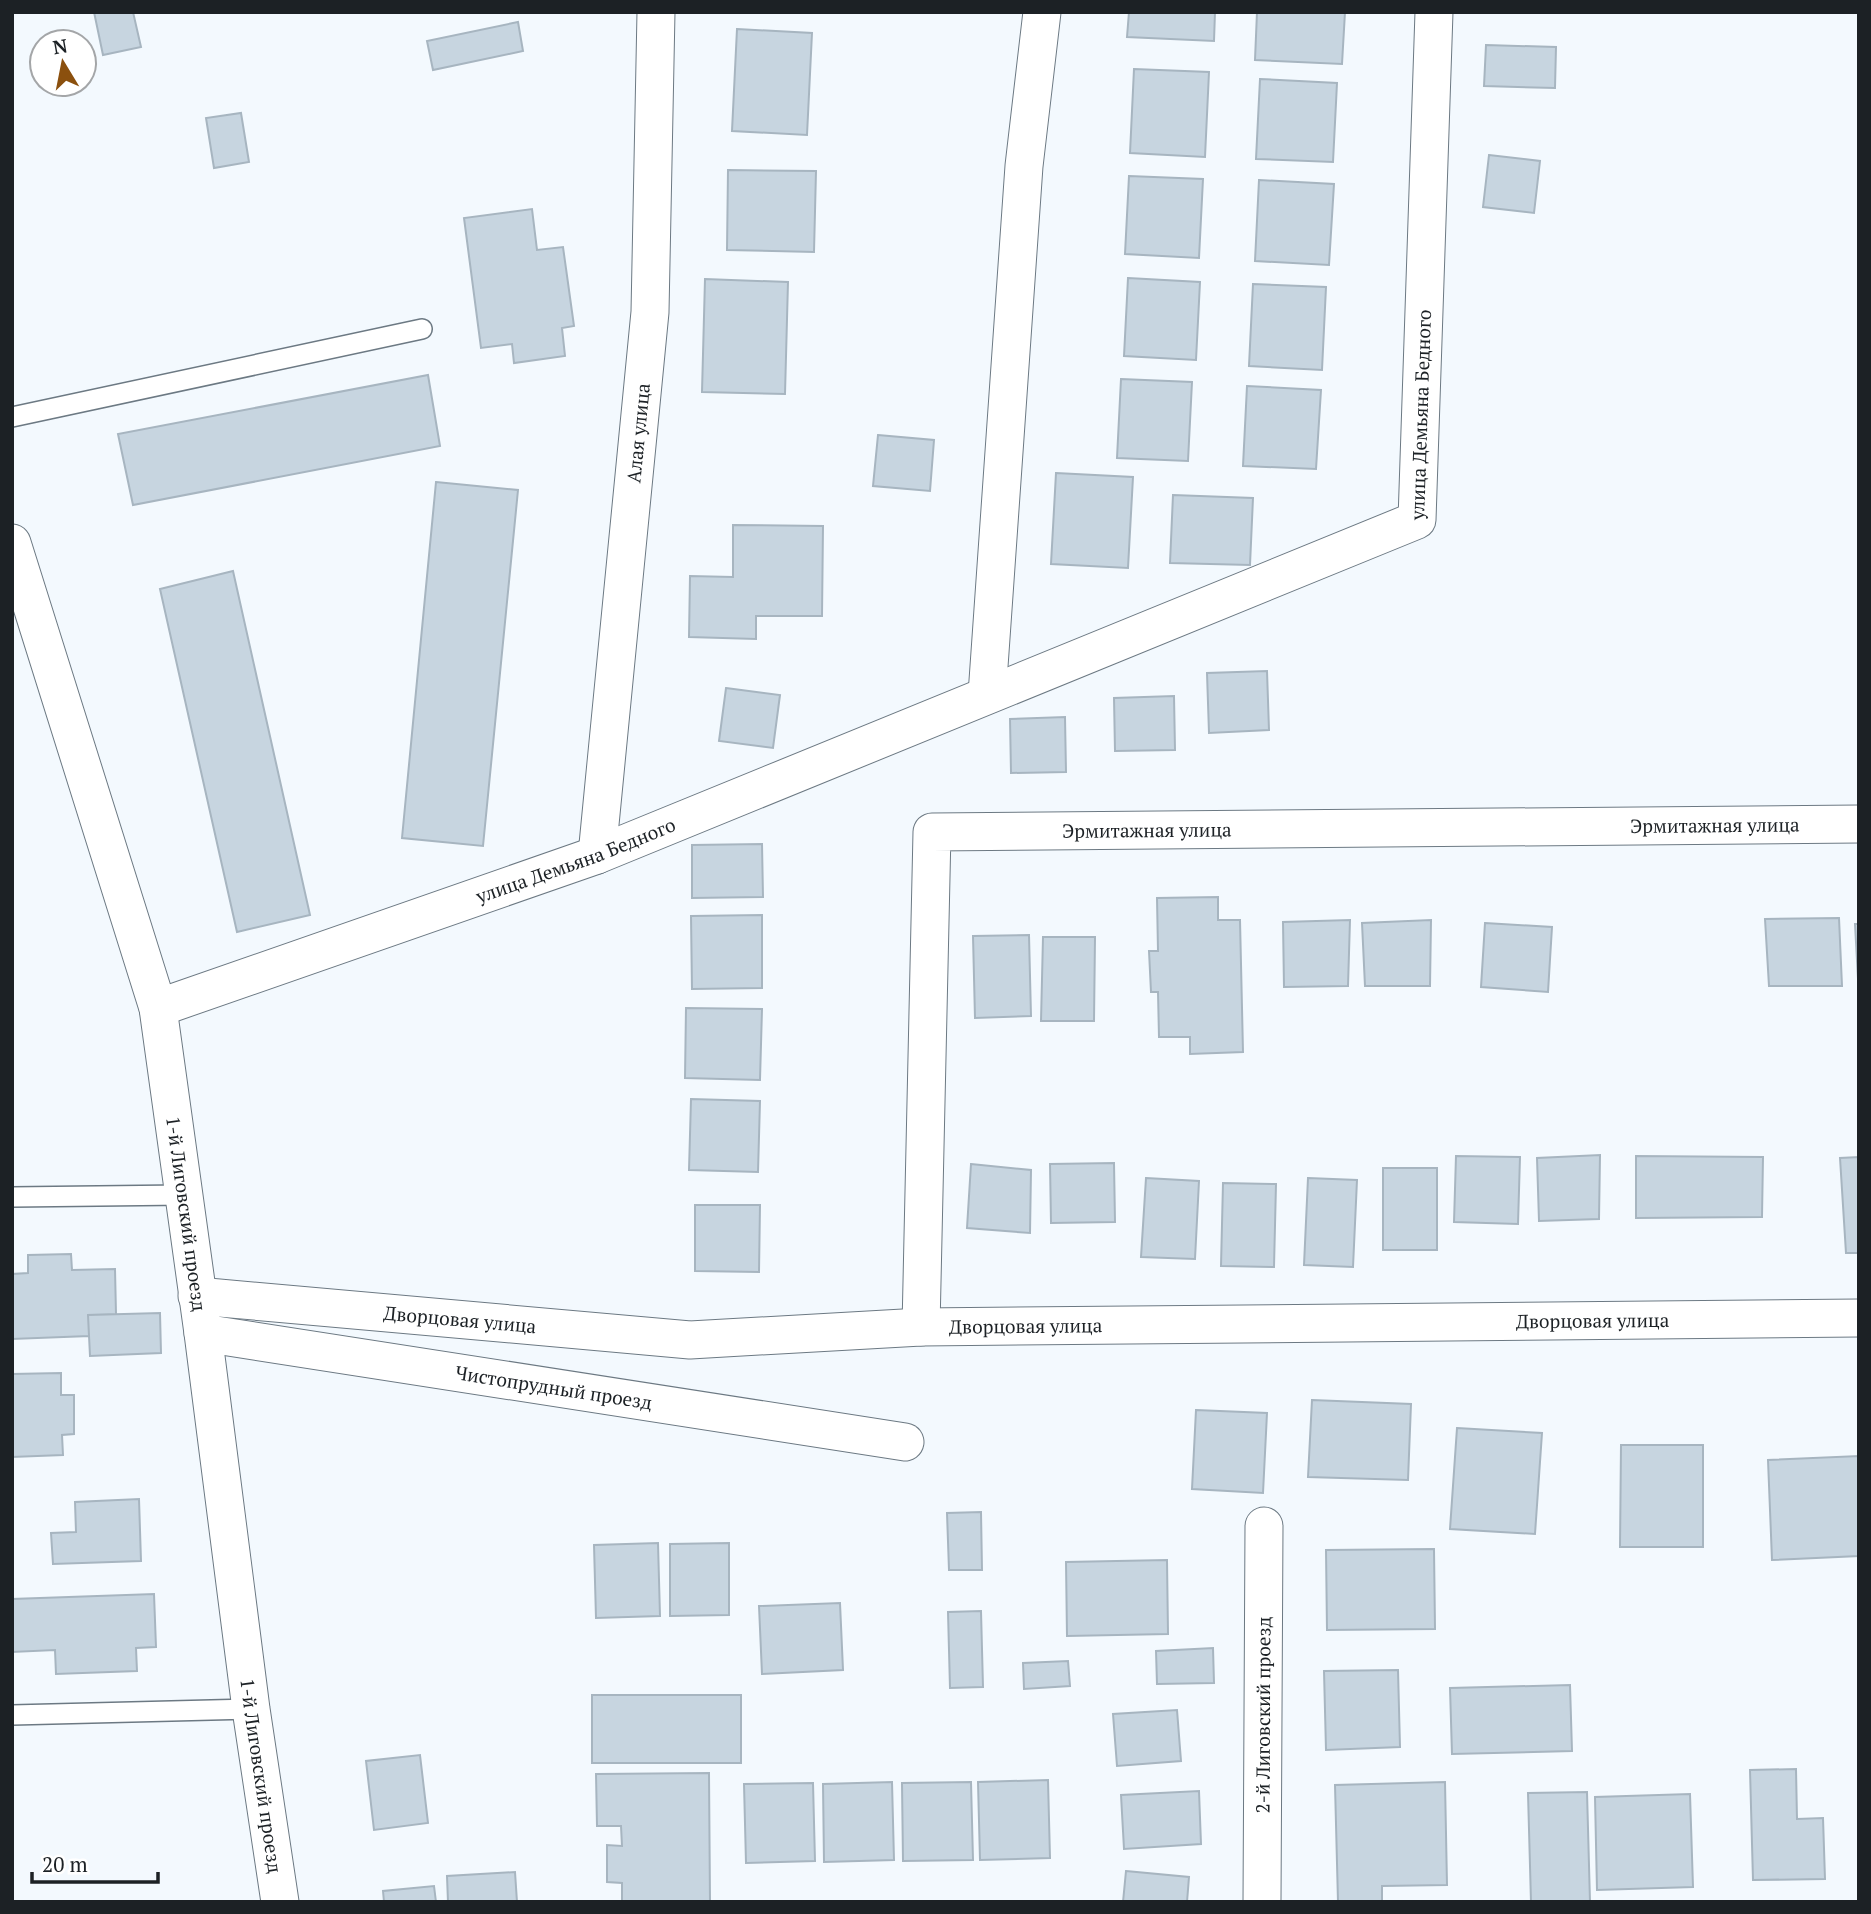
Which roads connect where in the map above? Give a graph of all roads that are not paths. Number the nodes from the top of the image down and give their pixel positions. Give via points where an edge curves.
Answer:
1 (656, 12) edge
2 (1042, 12) edge
3 (1434, 12) edge
4 (422, 329) dead end
5 (12, 417) edge
6 (12, 543) edge
7 (988, 695) junction
8 (1859, 824) edge
9 (597, 855) junction
10 (158, 1007) junction
11 (184, 1195) junction
12 (12, 1196) edge
13 (197, 1296) junction
14 (1859, 1318) edge
15 (921, 1328) junction
16 (203, 1333) junction
17 (905, 1442) dead end
18 (1264, 1526) dead end
19 (251, 1709) junction
20 (12, 1716) edge
21 (279, 1902) edge
22 (1262, 1902) edge

1 - 9 street, Алая улица via 650,312
2 - 7 street via 1024,166
3 - 7 street, улица Демьяна Бедного via 1417,520
4 - 5 lane
6 - 10 street, 1-й Лиговский проезд
7 - 9 street, улица Демьяна Бедного
8 - 15 street, Эрмитажная улица via 932,832
9 - 10 street, улица Демьяна Бедного
10 - 11 street, 1-й Лиговский проезд
11 - 12 lane
11 - 13 street, 1-й Лиговский проезд
13 - 15 street, Дворцовая улица via 690,1340
13 - 16 street, 1-й Лиговский проезд
14 - 15 street, Дворцовая улица
16 - 17 street, Чистопрудный проезд
16 - 19 street, 1-й Лиговский проезд
18 - 22 street, 2-й Лиговский проезд
19 - 20 lane
19 - 21 street, 1-й Лиговский проезд

